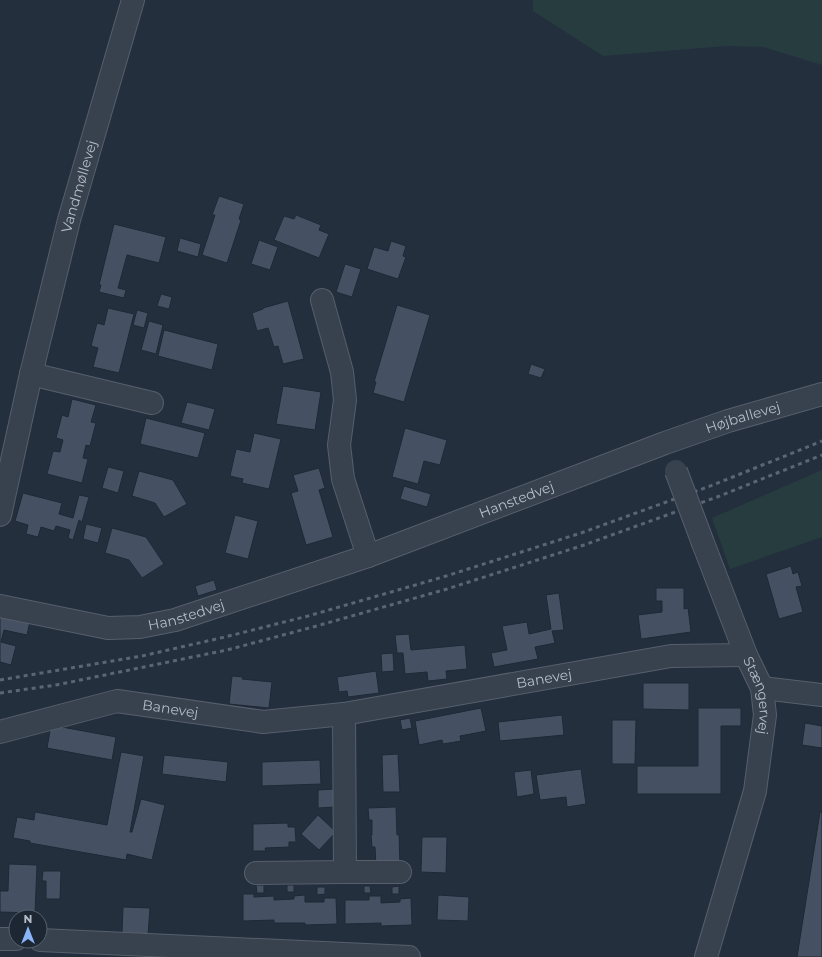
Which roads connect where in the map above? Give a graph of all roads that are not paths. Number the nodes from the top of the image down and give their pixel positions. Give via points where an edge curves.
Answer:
1 (133, 0) edge
2 (322, 300) dead end
3 (31, 374) junction
4 (822, 394) edge
5 (152, 403) dead end
6 (665, 443) junction
7 (0, 515) edge
8 (368, 556) junction
9 (0, 606) edge
10 (746, 655) junction
11 (762, 688) junction
12 (822, 695) edge
13 (344, 714) junction
14 (0, 732) edge
15 (344, 872) junction
16 (400, 872) dead end
17 (256, 873) dead end
18 (48, 940) edge
19 (409, 957) edge
20 (706, 957) edge

1 - 3 street, Vandmøllevej via 69,220
2 - 8 street via 342,372 345,400 339,445 343,479
3 - 5 street
3 - 7 street, Vandmøllevej
4 - 6 street, Højballevej via 728,421
6 - 8 street, Hanstedvej
6 - 10 street, Stængervej, bridge
8 - 9 street, Hanstedvej via 175,620 140,627 108,628
10 - 11 street, Stængervej
10 - 13 street, Banevej via 671,656
11 - 12 street
11 - 20 street, Stængervej via 765,715 755,791
13 - 14 street, Banevej via 263,722 116,701
13 - 15 street
15 - 16 street
15 - 17 street
18 - 19 street

